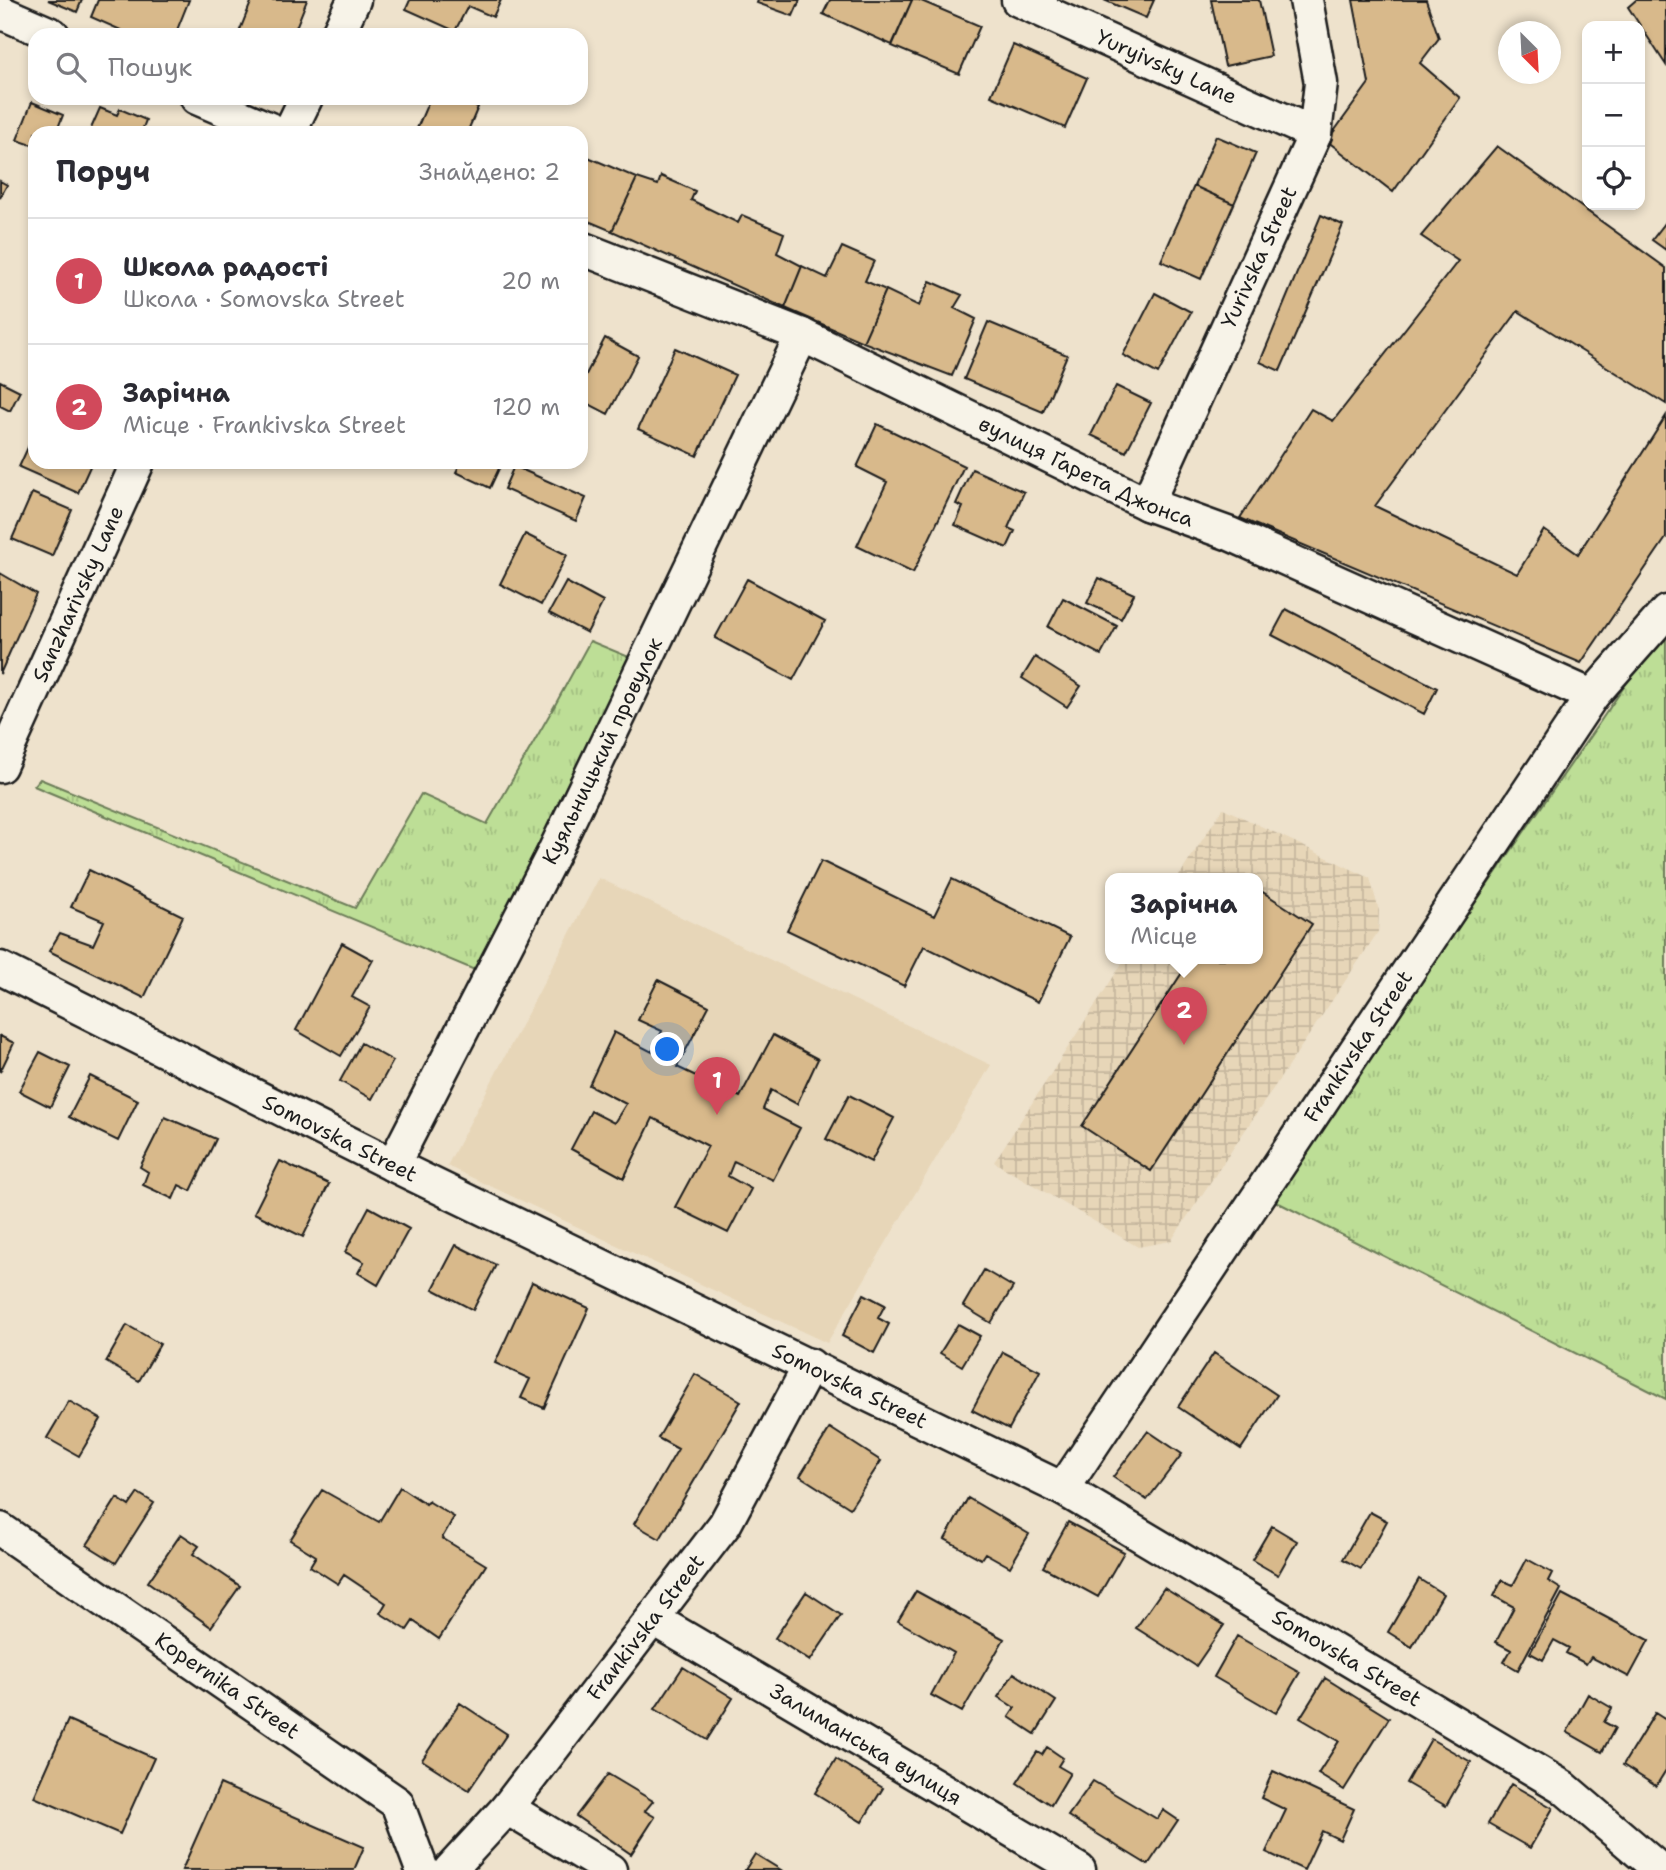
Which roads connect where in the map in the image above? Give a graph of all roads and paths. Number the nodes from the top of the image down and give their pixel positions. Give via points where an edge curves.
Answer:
1 (354, 0) edge
2 (1018, 0) edge
3 (1306, 0) edge
4 (0, 12) edge
5 (37, 28) edge
6 (340, 28) edge
7 (213, 105) edge
8 (303, 105) edge
9 (263, 126) edge
10 (292, 126) edge
11 (1315, 134) junction
12 (588, 251) edge
13 (802, 335) junction
14 (135, 469) edge
15 (1147, 504) junction
16 (1666, 612) edge
17 (1592, 696) junction
18 (0, 763) edge
19 (0, 968) edge
20 (393, 1165) junction
21 (810, 1365) junction
22 (1063, 1489) junction
23 (0, 1529) edge
24 (653, 1619) junction
25 (507, 1808) junction
26 (422, 1870) edge
27 (450, 1870) edge
28 (610, 1870) edge
29 (1079, 1870) edge
30 (1660, 1870) edge

1 - 6 street
2 - 11 street, Yuryivsky Lane
3 - 11 street, Yurivska Street via 1321,83
4 - 5 street
7 - 9 street
8 - 10 street
11 - 15 street, Yurivska Street
12 - 13 street, вулиця Ґарета Джонса
13 - 15 street, вулиця Ґарета Джонса
13 - 20 street, Куяльницький провулок via 554,852
14 - 18 street, Sanzharivsky Lane
15 - 17 street, вулиця Ґарета Джонса via 1230,534
16 - 17 street, Frankivska Street
17 - 22 street, Frankivska Street
19 - 20 street, Somovska Street
20 - 21 street, Somovska Street
21 - 22 street, Somovska Street
21 - 24 street, Frankivska Street via 725,1524
22 - 30 street, Somovska Street via 1563,1787
23 - 26 street, Kopernika Street via 397,1803
24 - 25 street, Frankivska Street
24 - 29 street, Залиманська вулиця
25 - 27 street, Frankivska Street
25 - 28 street

